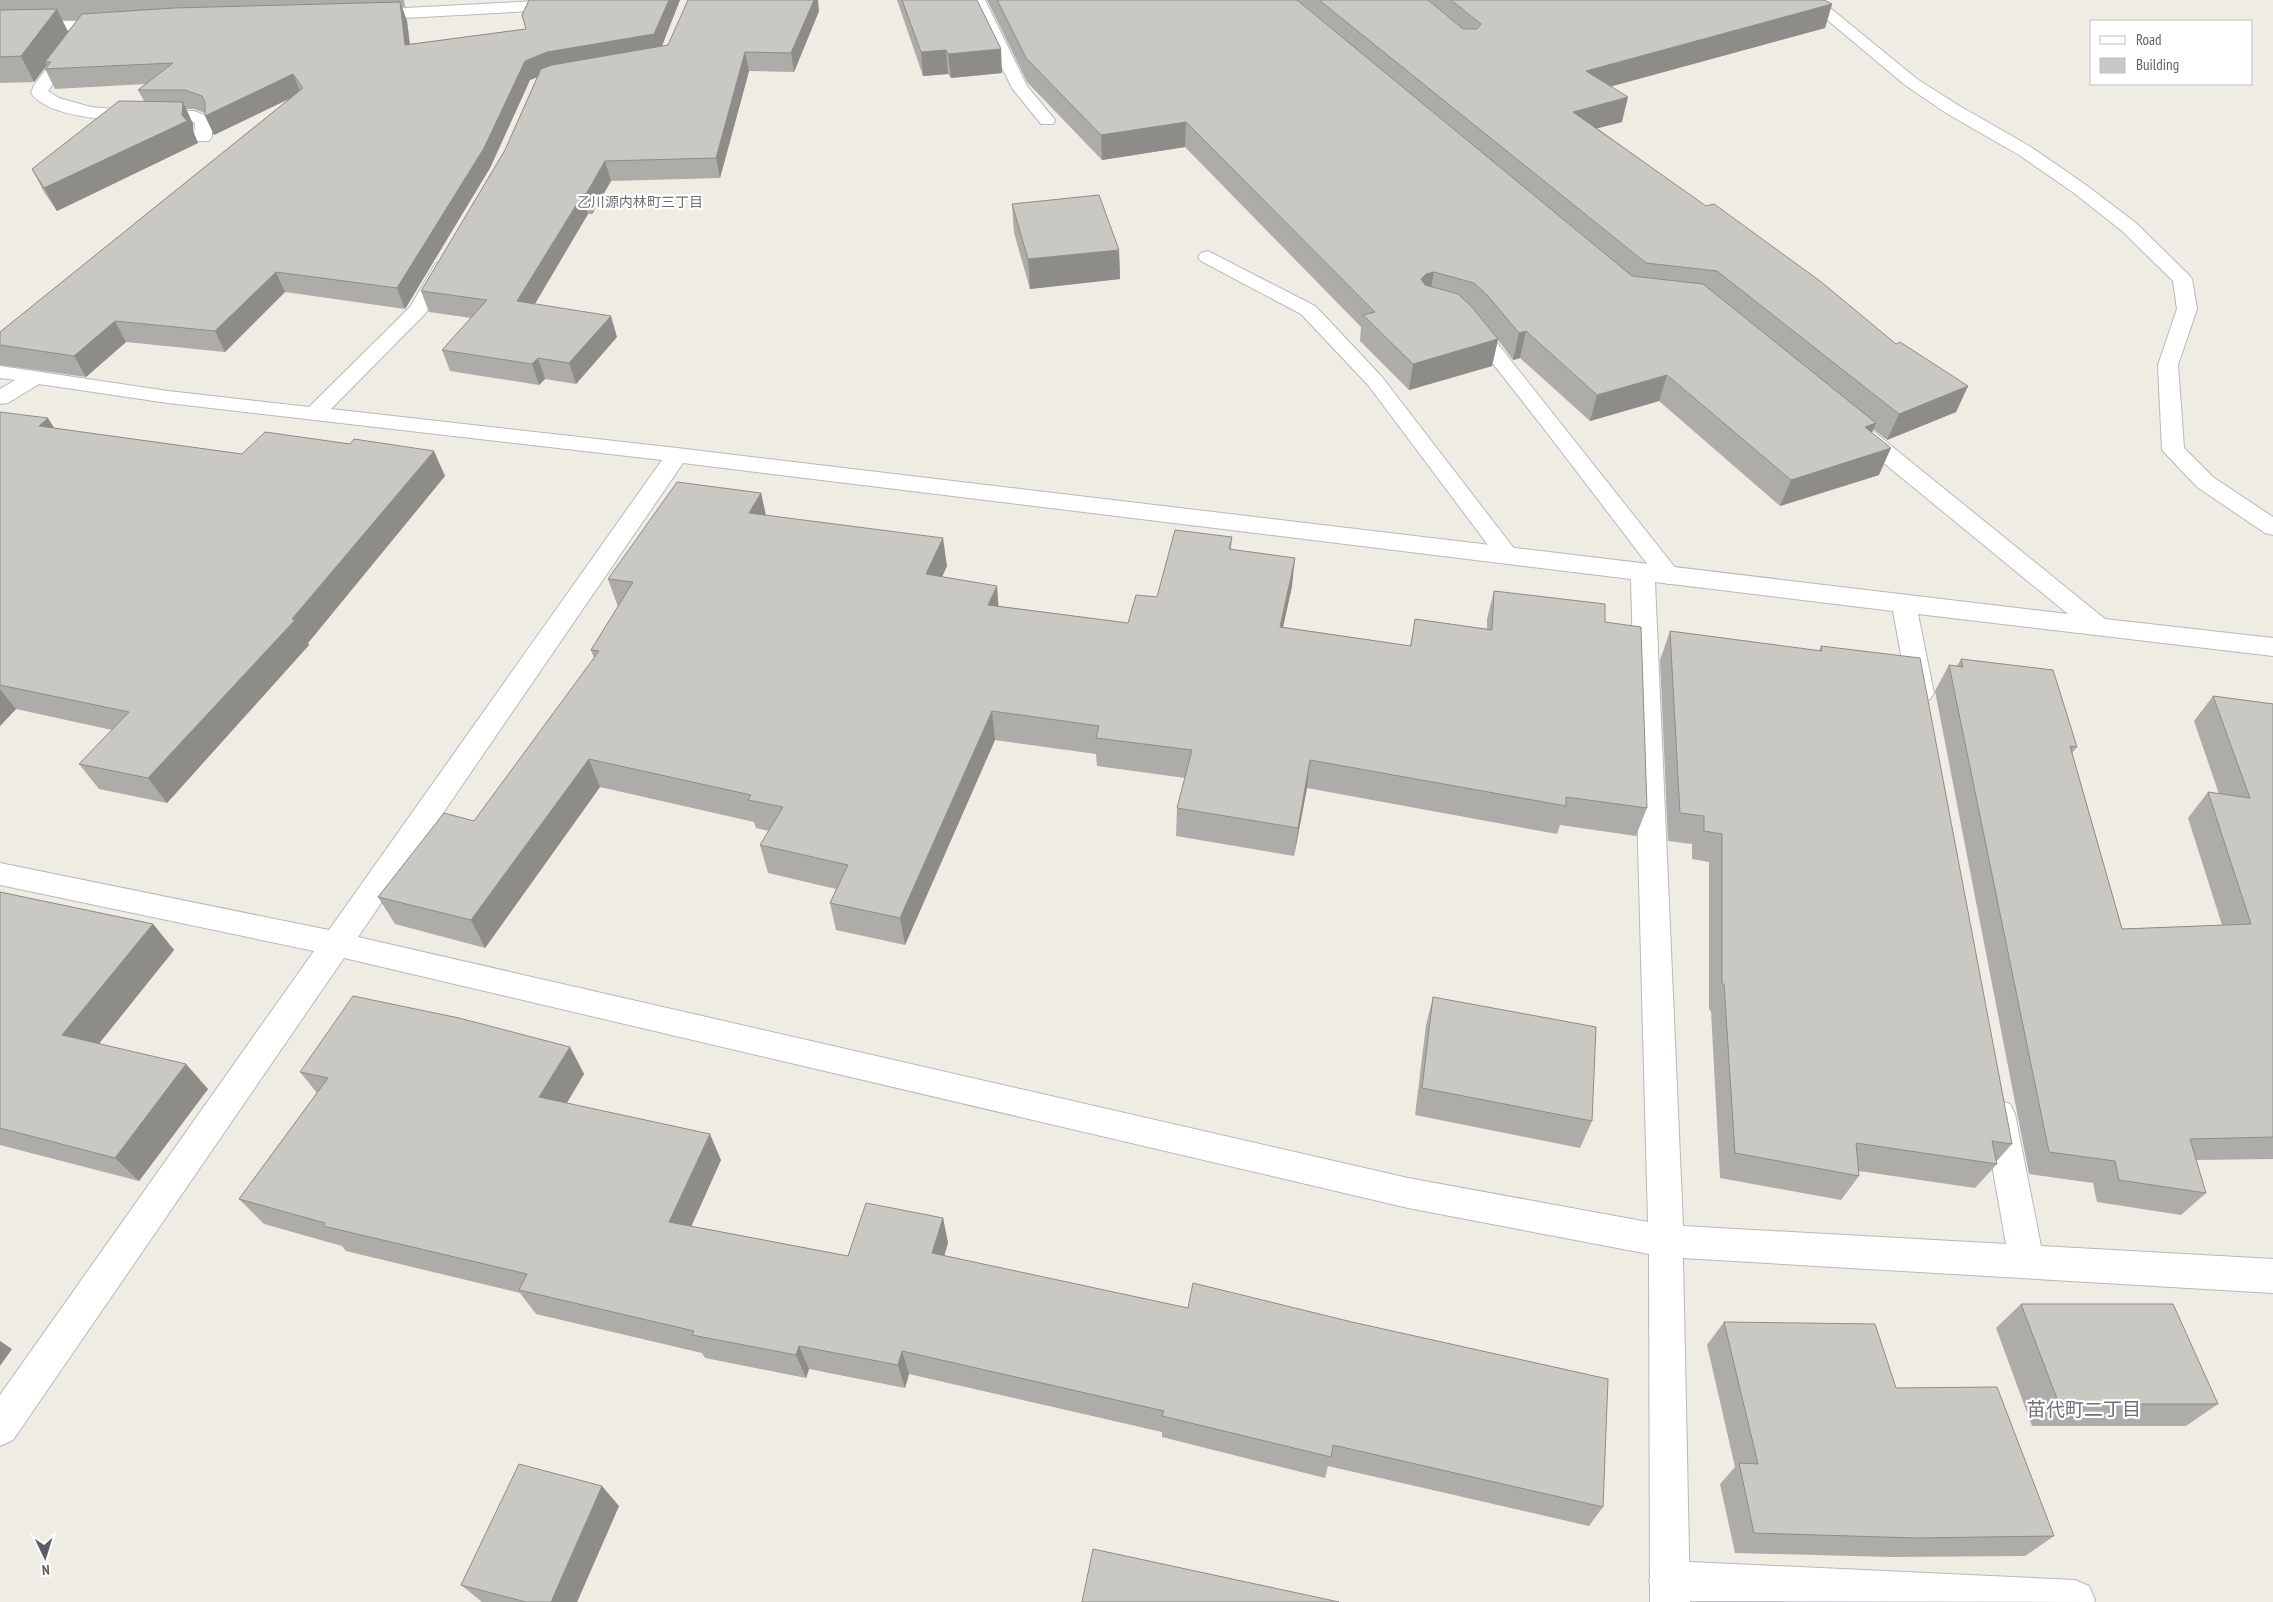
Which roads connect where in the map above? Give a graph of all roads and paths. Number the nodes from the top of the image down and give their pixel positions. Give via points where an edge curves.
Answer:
1 (640, 0) edge
2 (977, 0) edge
3 (1807, 0) edge
4 (511, 4) edge
5 (356, 16) edge
6 (124, 24) edge
7 (85, 27) junction
8 (0, 28) edge
9 (1047, 120) dead end
10 (203, 137) edge
11 (452, 252) edge
12 (1208, 257) dead end
13 (1453, 312) edge
14 (0, 372) edge
15 (36, 377) junction
16 (0, 398) edge
17 (314, 414) junction
18 (1846, 421) edge
19 (677, 455) junction
20 (2273, 528) edge
21 (1508, 556) junction
22 (1656, 574) junction
23 (1904, 604) junction
24 (2099, 627) junction
25 (2273, 647) edge
26 (1926, 720) edge
27 (0, 874) edge
28 (338, 944) junction
29 (1994, 1088) edge
30 (1666, 1241) junction
31 (2027, 1263) junction
32 (2273, 1276) edge
33 (0, 1427) edge
34 (1670, 1592) edge
35 (2075, 1600) dead end

1 - 4 street
2 - 9 street via 1020,88
3 - 20 street via 1824,10 1911,82 2026,151 2080,189 2129,227 2182,279 2187,309 2168,365 2173,450 2205,482
4 - 5 street
6 - 7 street
7 - 8 street
7 - 10 street via 39,93 61,104 100,113 127,117 194,116 204,121
11 - 17 street via 418,310
12 - 21 street via 1316,317 1375,381
13 - 22 street via 1461,314 1475,327
14 - 15 street
15 - 16 street
15 - 17 street
17 - 19 street
18 - 24 street
19 - 21 street
19 - 28 street
21 - 22 street
22 - 23 street
22 - 30 street
23 - 24 street
23 - 26 street
24 - 25 street
27 - 28 street
28 - 30 street via 1398,1190
28 - 33 street
29 - 31 street
30 - 31 street
30 - 34 street
31 - 32 street
34 - 35 street

